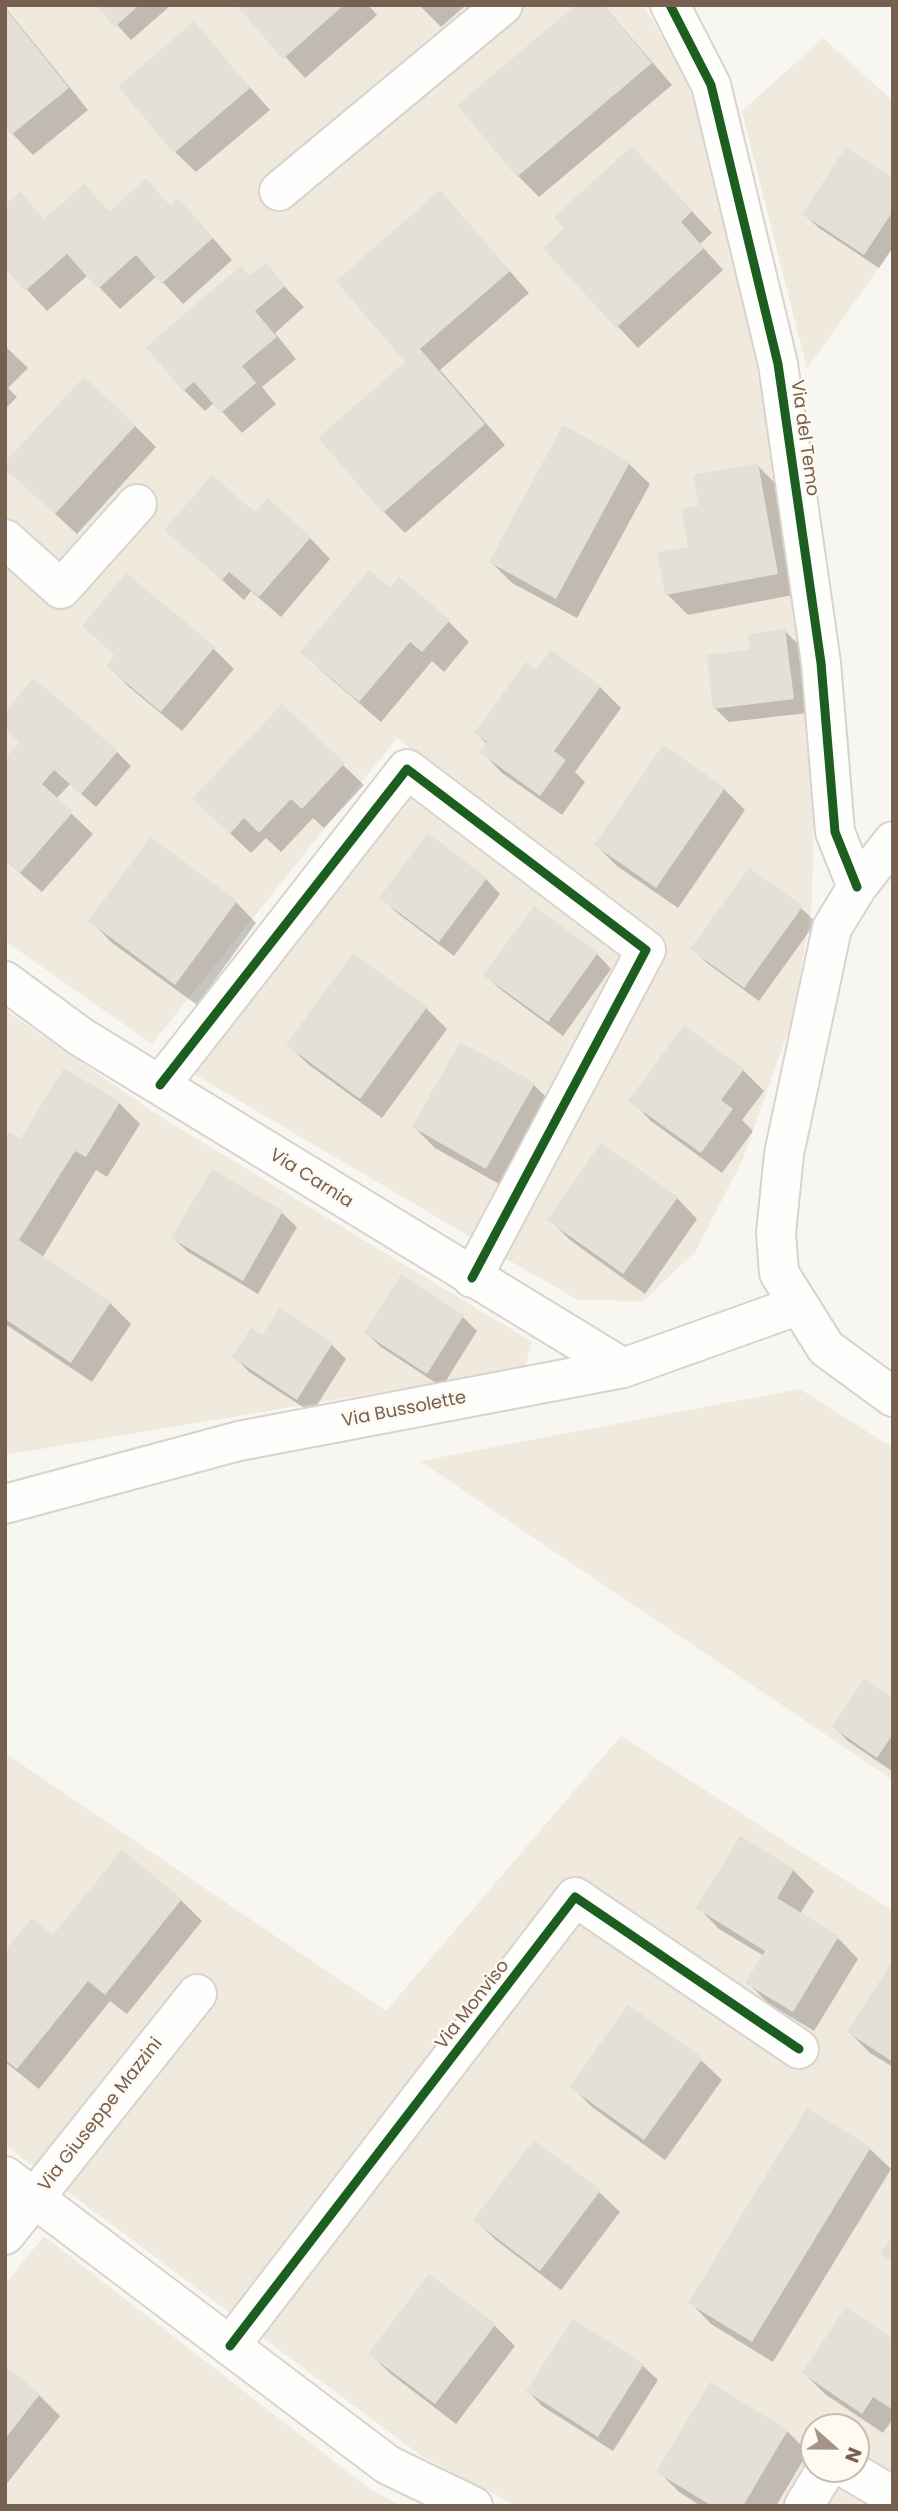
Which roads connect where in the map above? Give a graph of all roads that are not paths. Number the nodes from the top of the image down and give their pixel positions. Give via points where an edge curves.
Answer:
1 (503, 5) edge
2 (670, 5) edge
3 (279, 191) dead end
4 (137, 504) dead end
5 (5, 539) edge
6 (893, 841) edge
7 (857, 887) junction
8 (5, 981) edge
9 (160, 1085) junction
10 (472, 1278) junction
11 (799, 1305) junction
12 (623, 1368) junction
13 (893, 1397) edge
14 (5, 1504) edge
15 (197, 1994) dead end
16 (799, 2049) dead end
17 (5, 2176) edge
18 (35, 2199) junction
19 (5, 2235) edge
20 (230, 2346) junction
21 (818, 2483) edge
22 (870, 2483) edge
23 (893, 2497) edge
24 (474, 2506) edge
25 (804, 2506) edge

1 - 3 street
2 - 7 street, Via del Temo via 711,85 778,364 821,663 835,832
4 - 5 street via 61,589
6 - 7 street
7 - 11 street via 832,928 784,1154 776,1233 779,1273
8 - 9 street, Via Carnia via 81,1037
9 - 10 street, Via Carnia
9 - 10 street via 407,769 646,950
10 - 12 street, Via Carnia
11 - 12 street, Via Bussolette
11 - 13 street via 826,1348
12 - 14 street, Via Bussolette via 239,1441
15 - 18 street, Via Giuseppe Mazzini
16 - 20 street, Via Monviso via 575,1897
17 - 18 street
18 - 19 street, Via Giuseppe Mazzini
18 - 20 street
20 - 24 street via 388,2465
21 - 25 street
22 - 23 street

